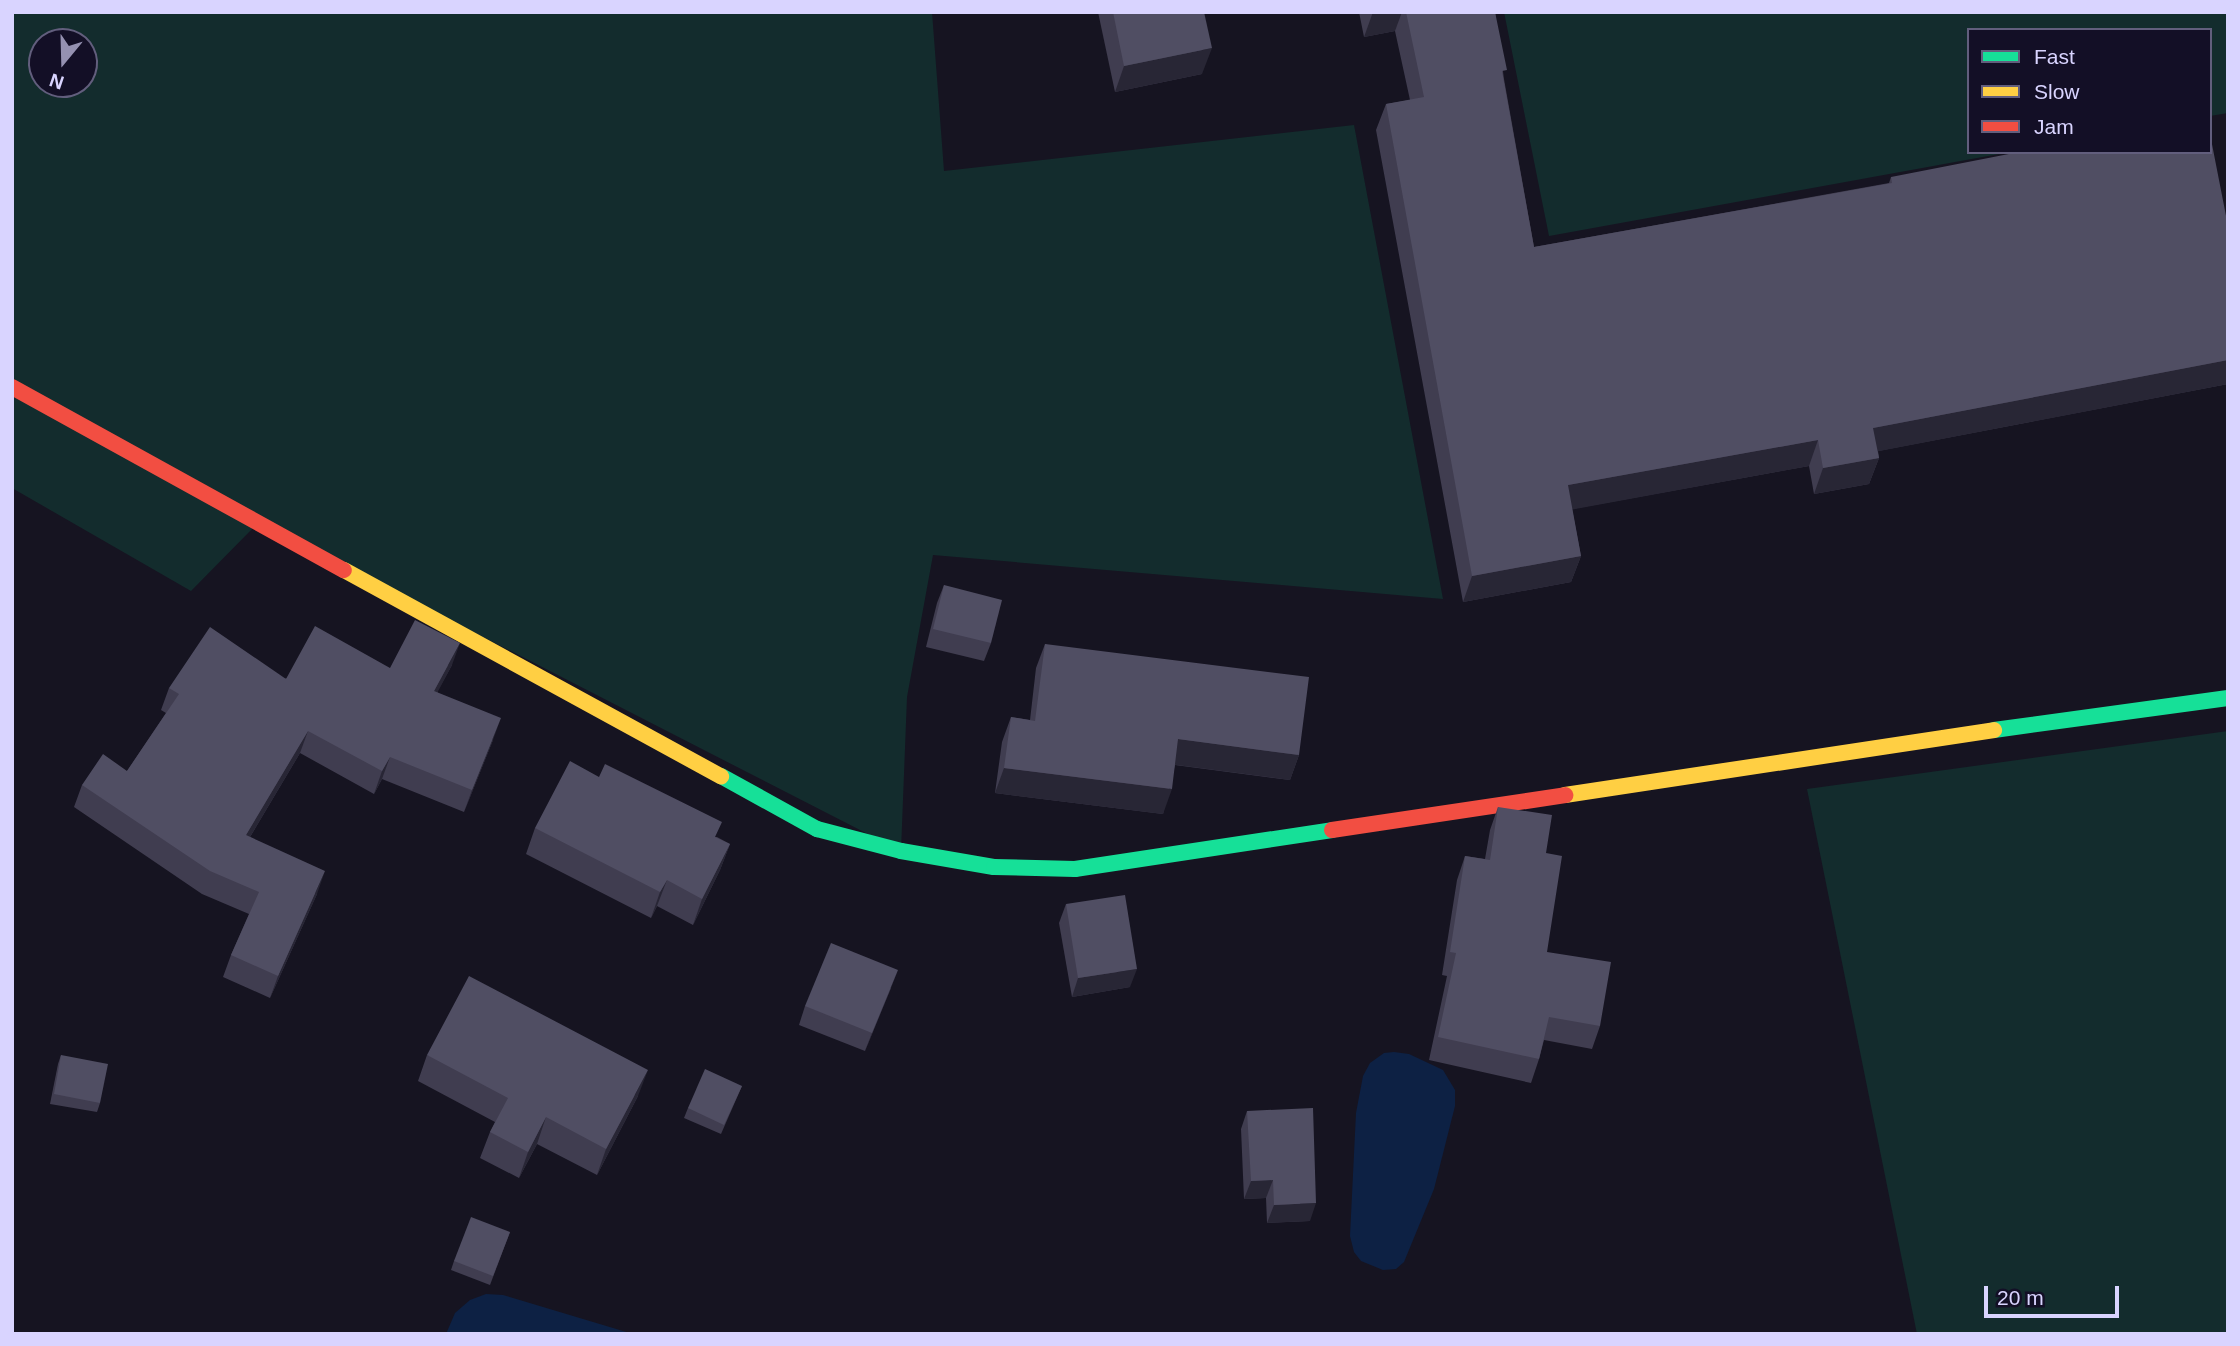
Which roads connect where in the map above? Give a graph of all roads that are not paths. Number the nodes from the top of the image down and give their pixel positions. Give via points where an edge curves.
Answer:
1 (12, 387) edge
2 (2228, 698) edge

1 - 2 street via 817,829 901,851 994,867 1074,869

